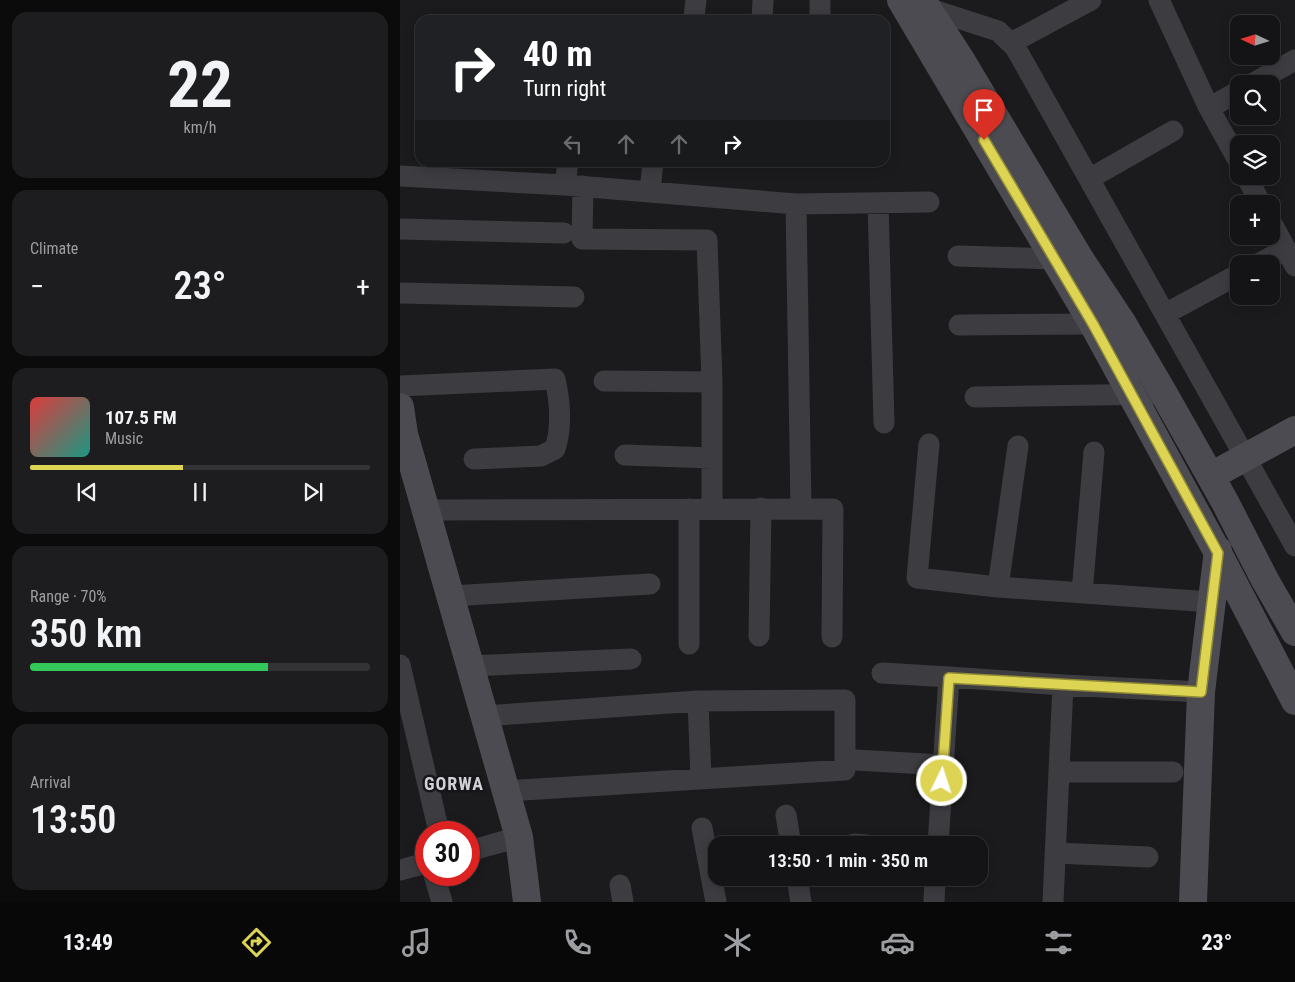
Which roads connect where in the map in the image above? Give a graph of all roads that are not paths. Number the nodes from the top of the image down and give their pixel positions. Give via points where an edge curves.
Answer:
1 (763, 0) edge
2 (820, 0) edge
3 (901, 0) edge
4 (1091, 0) edge
5 (1159, 0) edge
6 (925, 4) edge
7 (762, 15) edge
8 (820, 15) edge
9 (934, 36) junction
10 (1011, 42) junction
11 (1295, 60) edge
12 (1268, 75) edge
13 (1230, 96) edge
14 (1210, 108) junction
15 (1173, 131) dead end
16 (1230, 145) edge
17 (569, 167) edge
18 (652, 167) edge
19 (400, 176) edge
20 (1089, 179) junction
21 (574, 185) junction
22 (650, 192) junction
23 (929, 202) dead end
24 (878, 203) junction
25 (796, 204) junction
26 (400, 229) edge
27 (564, 233) dead end
28 (1280, 239) edge
29 (958, 256) dead end
30 (1290, 257) edge
31 (1054, 259) junction
32 (1230, 279) edge
33 (400, 293) edge
34 (574, 297) dead end
35 (1165, 314) junction
36 (1093, 324) junction
37 (959, 325) dead end
38 (604, 381) dead end
39 (712, 382) junction
40 (400, 386) edge
41 (1130, 394) junction
42 (1164, 394) junction
43 (975, 398) dead end
44 (400, 407) edge
45 (884, 423) dead end
46 (1295, 430) edge
47 (929, 444) dead end
48 (1018, 446) dead end
49 (1094, 452) dead end
50 (625, 455) dead end
51 (1245, 456) junction
52 (712, 458) junction
53 (474, 460) dead end
54 (1211, 476) junction
55 (1225, 502) junction
56 (761, 508) junction
57 (688, 509) junction
58 (712, 509) junction
59 (801, 509) junction
60 (426, 510) junction
61 (1295, 546) edge
62 (1218, 553) junction
63 (650, 584) dead end
64 (998, 587) junction
65 (1082, 593) junction
66 (450, 596) junction
67 (1211, 602) junction
68 (1295, 632) edge
69 (759, 636) dead end
70 (832, 637) dead end
71 (689, 644) dead end
72 (631, 659) dead end
73 (400, 665) edge
74 (470, 666) junction
75 (882, 673) dead end
76 (949, 678) junction
77 (1063, 685) junction
78 (1201, 692) junction
79 (698, 701) junction
80 (1295, 701) edge
81 (484, 716) junction
82 (855, 760) dead end
83 (943, 765) junction
84 (1059, 772) junction
85 (1173, 772) dead end
86 (701, 778) junction
87 (506, 792) junction
88 (786, 815) dead end
89 (436, 821) edge
90 (702, 828) dead end
91 (519, 836) junction
92 (790, 836) edge
93 (939, 836) edge
94 (480, 848) edge
95 (1055, 853) junction
96 (1148, 856) dead end
97 (415, 866) edge
98 (400, 870) edge
99 (437, 886) edge
100 (797, 886) edge
101 (935, 886) edge
102 (442, 902) edge
103 (527, 902) edge
104 (716, 902) edge
105 (800, 902) edge
106 (934, 902) edge
107 (1053, 902) edge
108 (1193, 902) edge

1 - 7 street
2 - 8 street
3 - 9 street
4 - 10 street
5 - 14 street
6 - 9 street
6 - 10 street via 998,31
9 - 31 street
9 - 42 street via 1123,324
10 - 20 street
11 - 12 street
13 - 14 street
14 - 16 street
15 - 20 street
17 - 21 street
18 - 22 street
19 - 21 street
20 - 35 street
21 - 22 street
21 - 39 street via 582,239 707,240
22 - 25 street
23 - 24 street
24 - 25 street
24 - 45 street
25 - 59 street
26 - 27 street
28 - 30 street
29 - 31 street
31 - 36 street
32 - 35 street
33 - 34 street
35 - 51 street
36 - 37 street
36 - 41 street
38 - 39 street
39 - 52 street
40 - 53 street via 555,379 560,436 555,449 541,456
41 - 42 street
41 - 43 street
41 - 62 street
42 - 54 street
44 - 60 street via 404,434
46 - 51 street
47 - 64 street via 917,578
48 - 64 street
49 - 65 street
50 - 52 street
51 - 54 street
51 - 61 street
52 - 58 street
54 - 55 street
55 - 62 street
55 - 68 street via 1264,580
56 - 58 street
56 - 59 street
56 - 69 street
57 - 58 street
57 - 60 street
57 - 71 street
59 - 70 street via 833,508
60 - 66 street
62 - 67 street
62 - 80 street
63 - 66 street
64 - 65 street
65 - 67 street
66 - 74 street
67 - 78 street
72 - 74 street
73 - 89 street
74 - 81 street
75 - 76 street
76 - 77 street
76 - 83 street
77 - 78 street
77 - 84 street
78 - 108 street
79 - 81 street
79 - 86 street
79 - 86 street via 845,700 845,770
81 - 87 street
82 - 83 street
83 - 93 street
84 - 85 street
84 - 95 street
86 - 87 street
87 - 91 street
88 - 92 street
90 - 104 street
91 - 94 street
91 - 103 street
95 - 96 street
95 - 107 street
97 - 98 street
99 - 102 street
100 - 105 street
101 - 106 street

